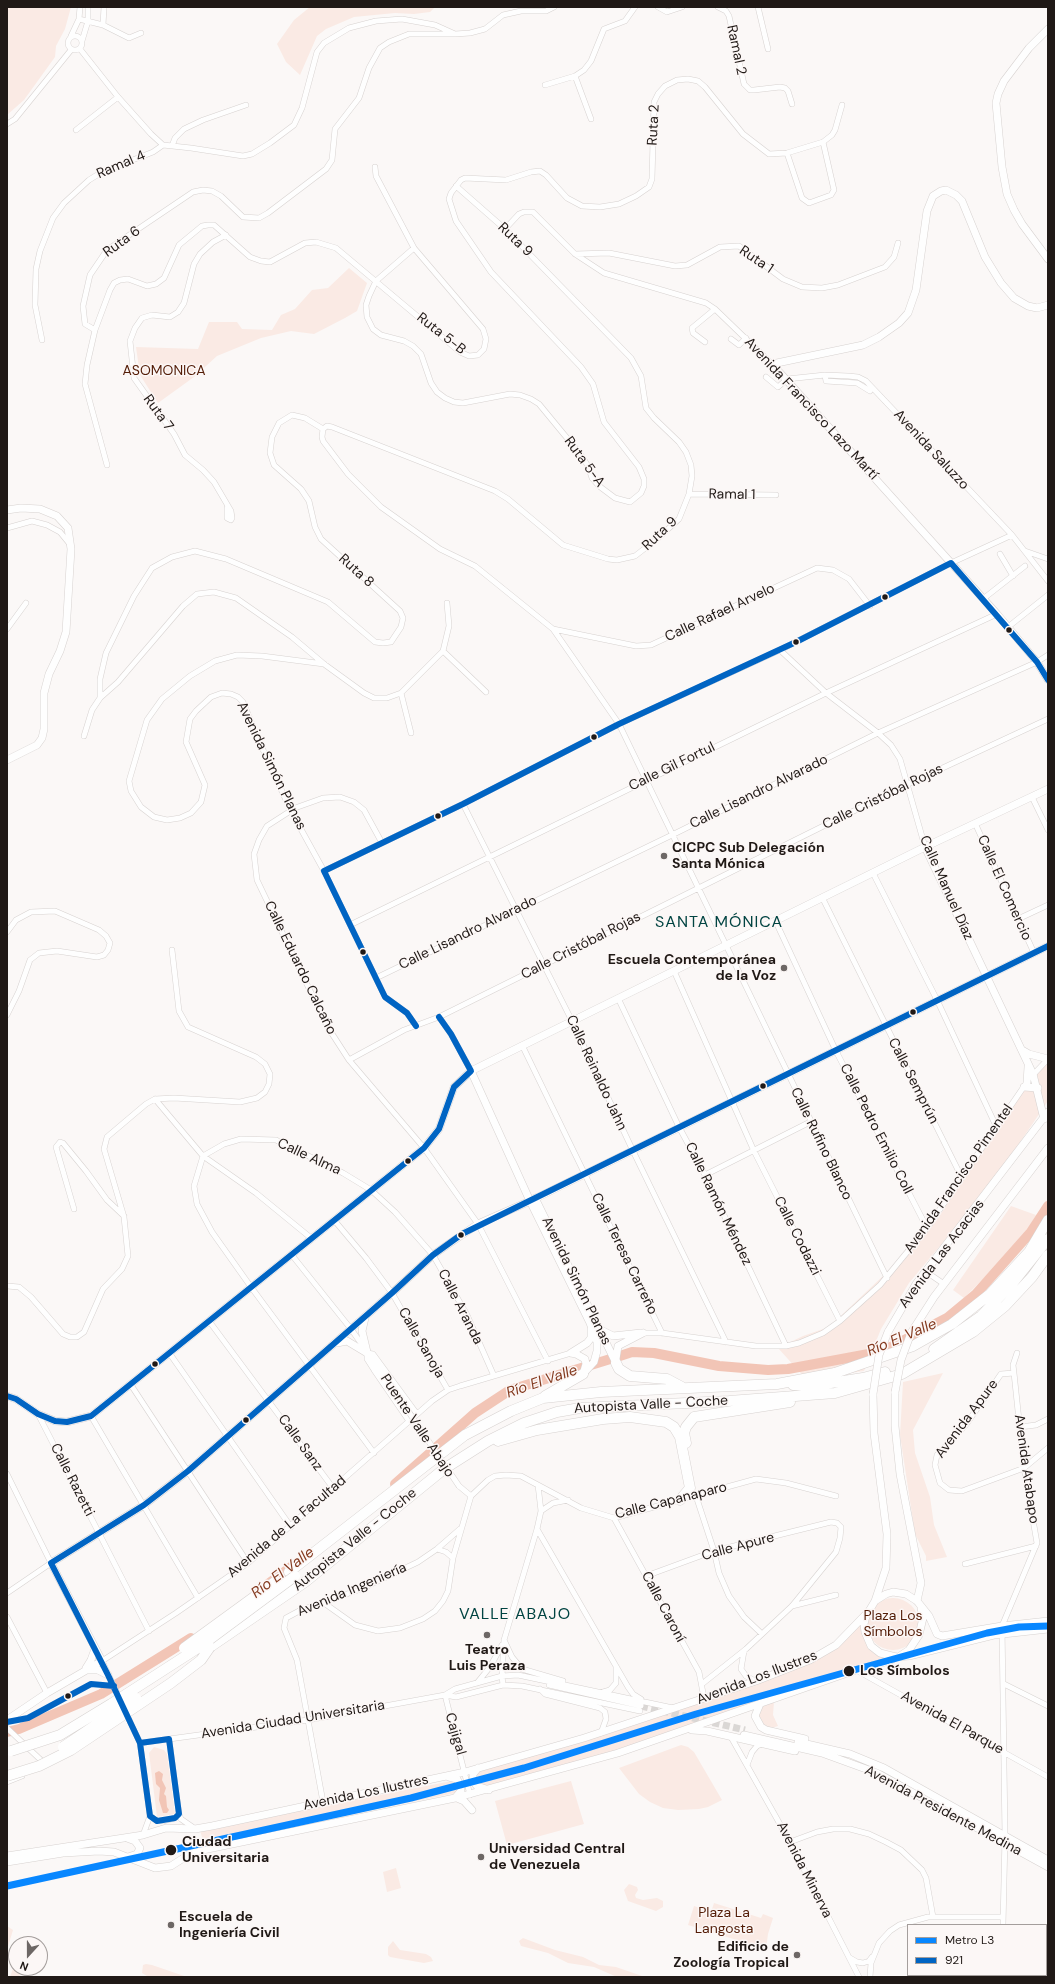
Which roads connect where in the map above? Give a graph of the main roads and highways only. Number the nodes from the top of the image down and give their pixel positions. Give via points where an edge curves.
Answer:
1 (1048, 29) edge
2 (1048, 259) edge
3 (1048, 305) edge
4 (7, 510) edge
5 (1048, 680) edge
6 (7, 760) edge
7 (1048, 789) edge
8 (925, 847) junction
9 (1048, 946) edge
10 (986, 976) junction
11 (1022, 1050) junction
12 (1048, 1059) edge
13 (1027, 1061) junction
14 (471, 1071) junction
15 (1038, 1088) junction
16 (1048, 1112) edge
17 (1046, 1121) edge
18 (1048, 1148) edge
19 (533, 1200) junction
20 (1048, 1220) edge
21 (1048, 1239) edge
22 (1048, 1255) edge
23 (365, 1316) junction
24 (590, 1323) junction
25 (600, 1329) junction
26 (333, 1345) junction
27 (616, 1363) junction
28 (583, 1374) junction
29 (777, 1384) junction
30 (682, 1387) junction
31 (835, 1393) junction
32 (7, 1396) edge
33 (543, 1398) junction
34 (488, 1441) junction
35 (696, 1496) road end
36 (680, 1500) road end
37 (292, 1574) junction
38 (875, 1601) junction
39 (918, 1603) junction
40 (870, 1610) junction
41 (1048, 1622) edge
42 (1048, 1629) edge
43 (210, 1648) junction
44 (95, 1649) junction
45 (898, 1657) junction
46 (84, 1671) junction
47 (108, 1675) road end
48 (760, 1704) junction
49 (7, 1720) edge
50 (684, 1731) junction
51 (745, 1733) tunnel mouth
52 (7, 1745) edge
53 (7, 1751) edge
54 (822, 1751) junction
55 (478, 1768) junction
56 (7, 1773) edge
57 (7, 1776) edge
58 (445, 1777) junction
59 (489, 1790) junction
60 (454, 1798) junction
61 (472, 1810) dead end
62 (116, 1839) junction
63 (1005, 1840) junction
64 (7, 1856) edge
65 (128, 1857) junction
66 (1048, 1860) edge
67 (7, 1862) edge
68 (1048, 1867) edge

1 - 2 main road via 1029,48 1004,81 996,104 1007,194 1022,224
3 - 5 main road, Avenida Francisco Lazo Martí via 1037,308 1020,303 1014,298 1000,283 985,257 962,201 946,190 941,191 933,196 927,211 916,290 908,313 899,323 879,337 863,344 772,364 997,614 1037,662
4 - 6 main road via 40,509 57,516 68,528 71,549 66,632 44,693 42,738 37,745
7 - 8 main road
8 - 10 main road, Calle Manuel Díaz
8 - 14 main road
9 - 10 main road
10 - 11 main road, Calle Manuel Díaz
10 - 19 main road
11 - 12 main road
11 - 13 main road, Calle Manuel Díaz
13 - 15 main road, Calle Manuel Díaz
13 - 15 main road via 1028,1074 1025,1085
14 - 19 main road, Avenida Simón Planas
14 - 32 main road via 454,1087 439,1129 424,1148 91,1416 67,1422 55,1421
15 - 17 main road, Calle Manuel Díaz
16 - 17 main road, Avenida Las Acacias
17 - 38 main road, Avenida Las Acacias, bridge via 925,1271 905,1300 880,1354 873,1394 874,1433 887,1534 886,1568
18 - 39 main road, Avenida Las Acacias, bridge via 944,1284 911,1333 901,1360 895,1392 895,1426 900,1474 921,1583
19 - 23 main road via 478,1224 462,1234 433,1255
19 - 24 main road, Avenida Simón Planas
19 - 25 main road, Avenida Simón Planas
20 - 29 highway, Autopista Valle - Coche via 1029,1252 990,1294 952,1324 913,1346 835,1373
21 - 29 highway via 1012,1284 981,1316 914,1362 863,1378 811,1386
22 - 31 highway, Autopista Valle - Coche via 1005,1306 952,1346 902,1374
23 - 26 main road
23 - 26 main road via 362,1331 367,1353 347,1341
24 - 28 main road, Avenida Simón Planas via 597,1342 597,1351 594,1362
24 - 28 main road via 591,1338 571,1354 585,1359
25 - 27 main road, Avenida Simón Planas
25 - 27 main road via 613,1336 643,1333 618,1346 615,1353
26 - 44 main road via 188,1471 144,1505 51,1563
27 - 30 highway via 619,1369 630,1376 667,1379
28 - 33 highway
29 - 30 highway, Autopista Valle - Coche
30 - 33 highway, Autopista Valle - Coche
31 - 34 highway, Autopista Valle - Coche via 580,1408 557,1412 524,1423
31 - 35 highway via 694,1417 684,1433
33 - 37 highway, Autopista Valle - Coche via 489,1422
34 - 36 highway via 499,1441 537,1430 603,1419 630,1417 666,1422 674,1426 680,1437 690,1488
34 - 43 highway, Autopista Valle - Coche via 444,1469 305,1582
37 - 52 highway, Autopista Valle - Coche, bridge via 106,1700 55,1730
37 - 53 highway, Autopista Valle - Coche, bridge via 198,1648 77,1725 38,1743
38 - 39 main road via 886,1594 899,1592 912,1597
38 - 40 main road
39 - 41 main road via 929,1616 937,1634 942,1636 1002,1626
39 - 45 main road via 923,1618 919,1635 913,1645
40 - 45 main road via 864,1624 867,1640 880,1653
40 - 55 main road, Avenida Los Ilustres via 836,1645 810,1660 756,1681 601,1733
42 - 45 main road via 1002,1634
43 - 56 highway, bridge via 54,1753
43 - 57 highway, bridge via 201,1660 171,1683 71,1750 39,1766
44 - 46 main road
44 - 46 main road, Avenida de La Facultad via 102,1661
45 - 48 main road, Avenida Los Ilustres
46 - 47 main road via 98,1670
46 - 49 main road, Avenida de La Facultad
48 - 50 main road, Avenida Los Ilustres
48 - 54 main road via 755,1716 761,1727 817,1742
50 - 54 main road via 707,1731 812,1755
50 - 59 main road, Avenida Los Ilustres
51 - 54 main road, Avenida Presidente Medina
54 - 63 main road, Avenida Presidente Medina via 850,1754 884,1768
55 - 58 main road, Avenida Los Ilustres
55 - 59 main road via 473,1774 473,1781 477,1786
58 - 60 main road via 455,1778 460,1784 461,1791
58 - 62 main road, Avenida Los Ilustres via 195,1828 166,1828
59 - 60 main road, Avenida Los Ilustres
60 - 61 main road via 464,1801
60 - 65 main road, Avenida Los Ilustres via 193,1852 174,1865 166,1867 154,1868
62 - 64 main road
62 - 65 main road via 129,1838 139,1845 138,1853
63 - 66 main road, Avenida Presidente Medina
63 - 68 main road, Avenida Presidente Medina
65 - 67 main road via 114,1852 99,1851 63,1853

